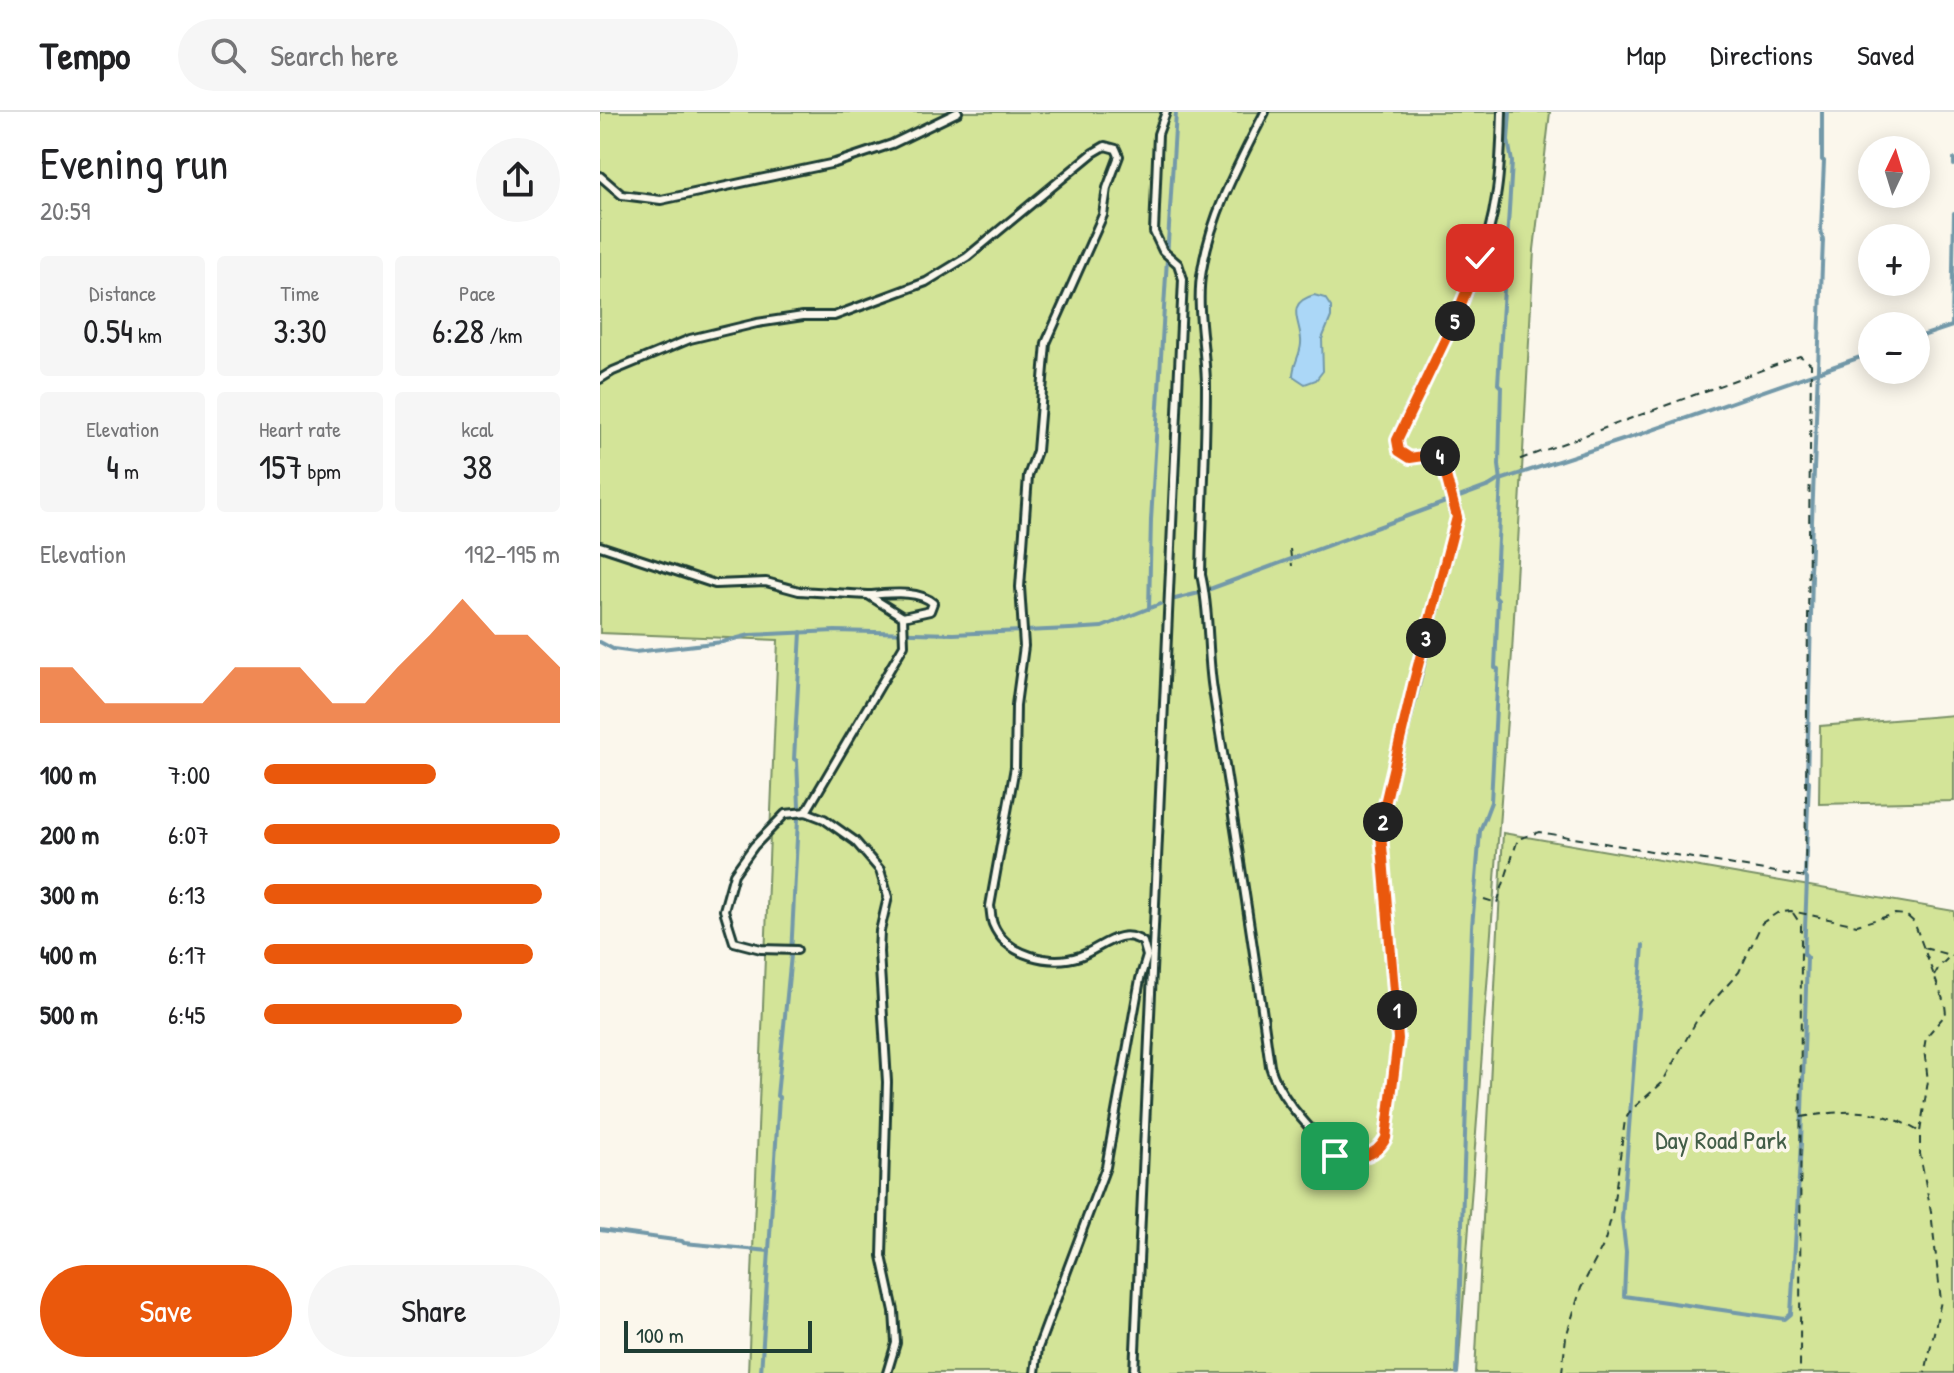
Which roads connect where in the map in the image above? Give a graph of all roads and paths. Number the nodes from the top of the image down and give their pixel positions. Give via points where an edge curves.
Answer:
1 (958, 112) edge
2 (1166, 112) edge
3 (1265, 112) edge
4 (1502, 112) edge
5 (600, 176) edge
6 (600, 379) edge
7 (1518, 460) dead end
8 (600, 546) edge
9 (1290, 549) dead end
10 (1292, 566) dead end
11 (868, 595) junction
12 (903, 621) junction
13 (806, 812) junction
14 (1484, 899) dead end
15 (1791, 911) junction
16 (1923, 948) junction
17 (797, 950) dead end
18 (1952, 956) edge
19 (1934, 976) junction
20 (1800, 1117) junction
21 (1920, 1132) junction
22 (887, 1373) edge
23 (1035, 1373) edge
24 (1134, 1373) edge
25 (1562, 1373) edge
26 (1800, 1373) edge
27 (1925, 1373) edge

1 - 5 lane via 892,144 835,163 661,200 622,195
2 - 24 lane via 1158,134 1154,232 1183,279
3 - 4 lane via 1227,191 1201,272 1207,648 1270,1066 1283,1094 1335,1156 1361,1158 1380,1148 1386,1138 1398,1039 1381,834 1385,804 1457,517 1441,457 1410,458 1399,451 1397,440 1480,258 1496,199
6 - 23 lane via 690,339 757,323 834,316 926,282 967,257 1093,153 1111,146 1119,156 1103,215 1046,343 1037,451 1028,476 1015,767 990,906 993,924 1004,940 1041,959 1081,955 1115,937 1135,937 1143,942 1147,956 1106,1167 1038,1348
7 - 14 path via 1800,356 1811,364 1805,877 1539,832 1518,839 1497,903
8 - 11 lane via 715,584 766,582 799,591
9 - 10 path
11 - 12 lane
11 - 12 lane via 927,597 933,603 930,611
12 - 13 lane via 899,657
13 - 17 lane via 785,814 754,846 734,874 724,910 734,942
13 - 22 lane via 855,841 880,870 888,897 879,952 887,1082 882,1256 896,1343
15 - 16 path via 1857,925 1906,915
15 - 20 path via 1801,925
15 - 25 path via 1762,923 1739,972 1698,1018 1672,1069 1625,1120 1612,1215 1581,1288
16 - 18 path
16 - 19 path
18 - 19 path
19 - 21 path via 1946,1014 1926,1037 1928,1081
20 - 21 path via 1845,1111 1893,1116
20 - 26 path
21 - 27 path via 1941,1301

